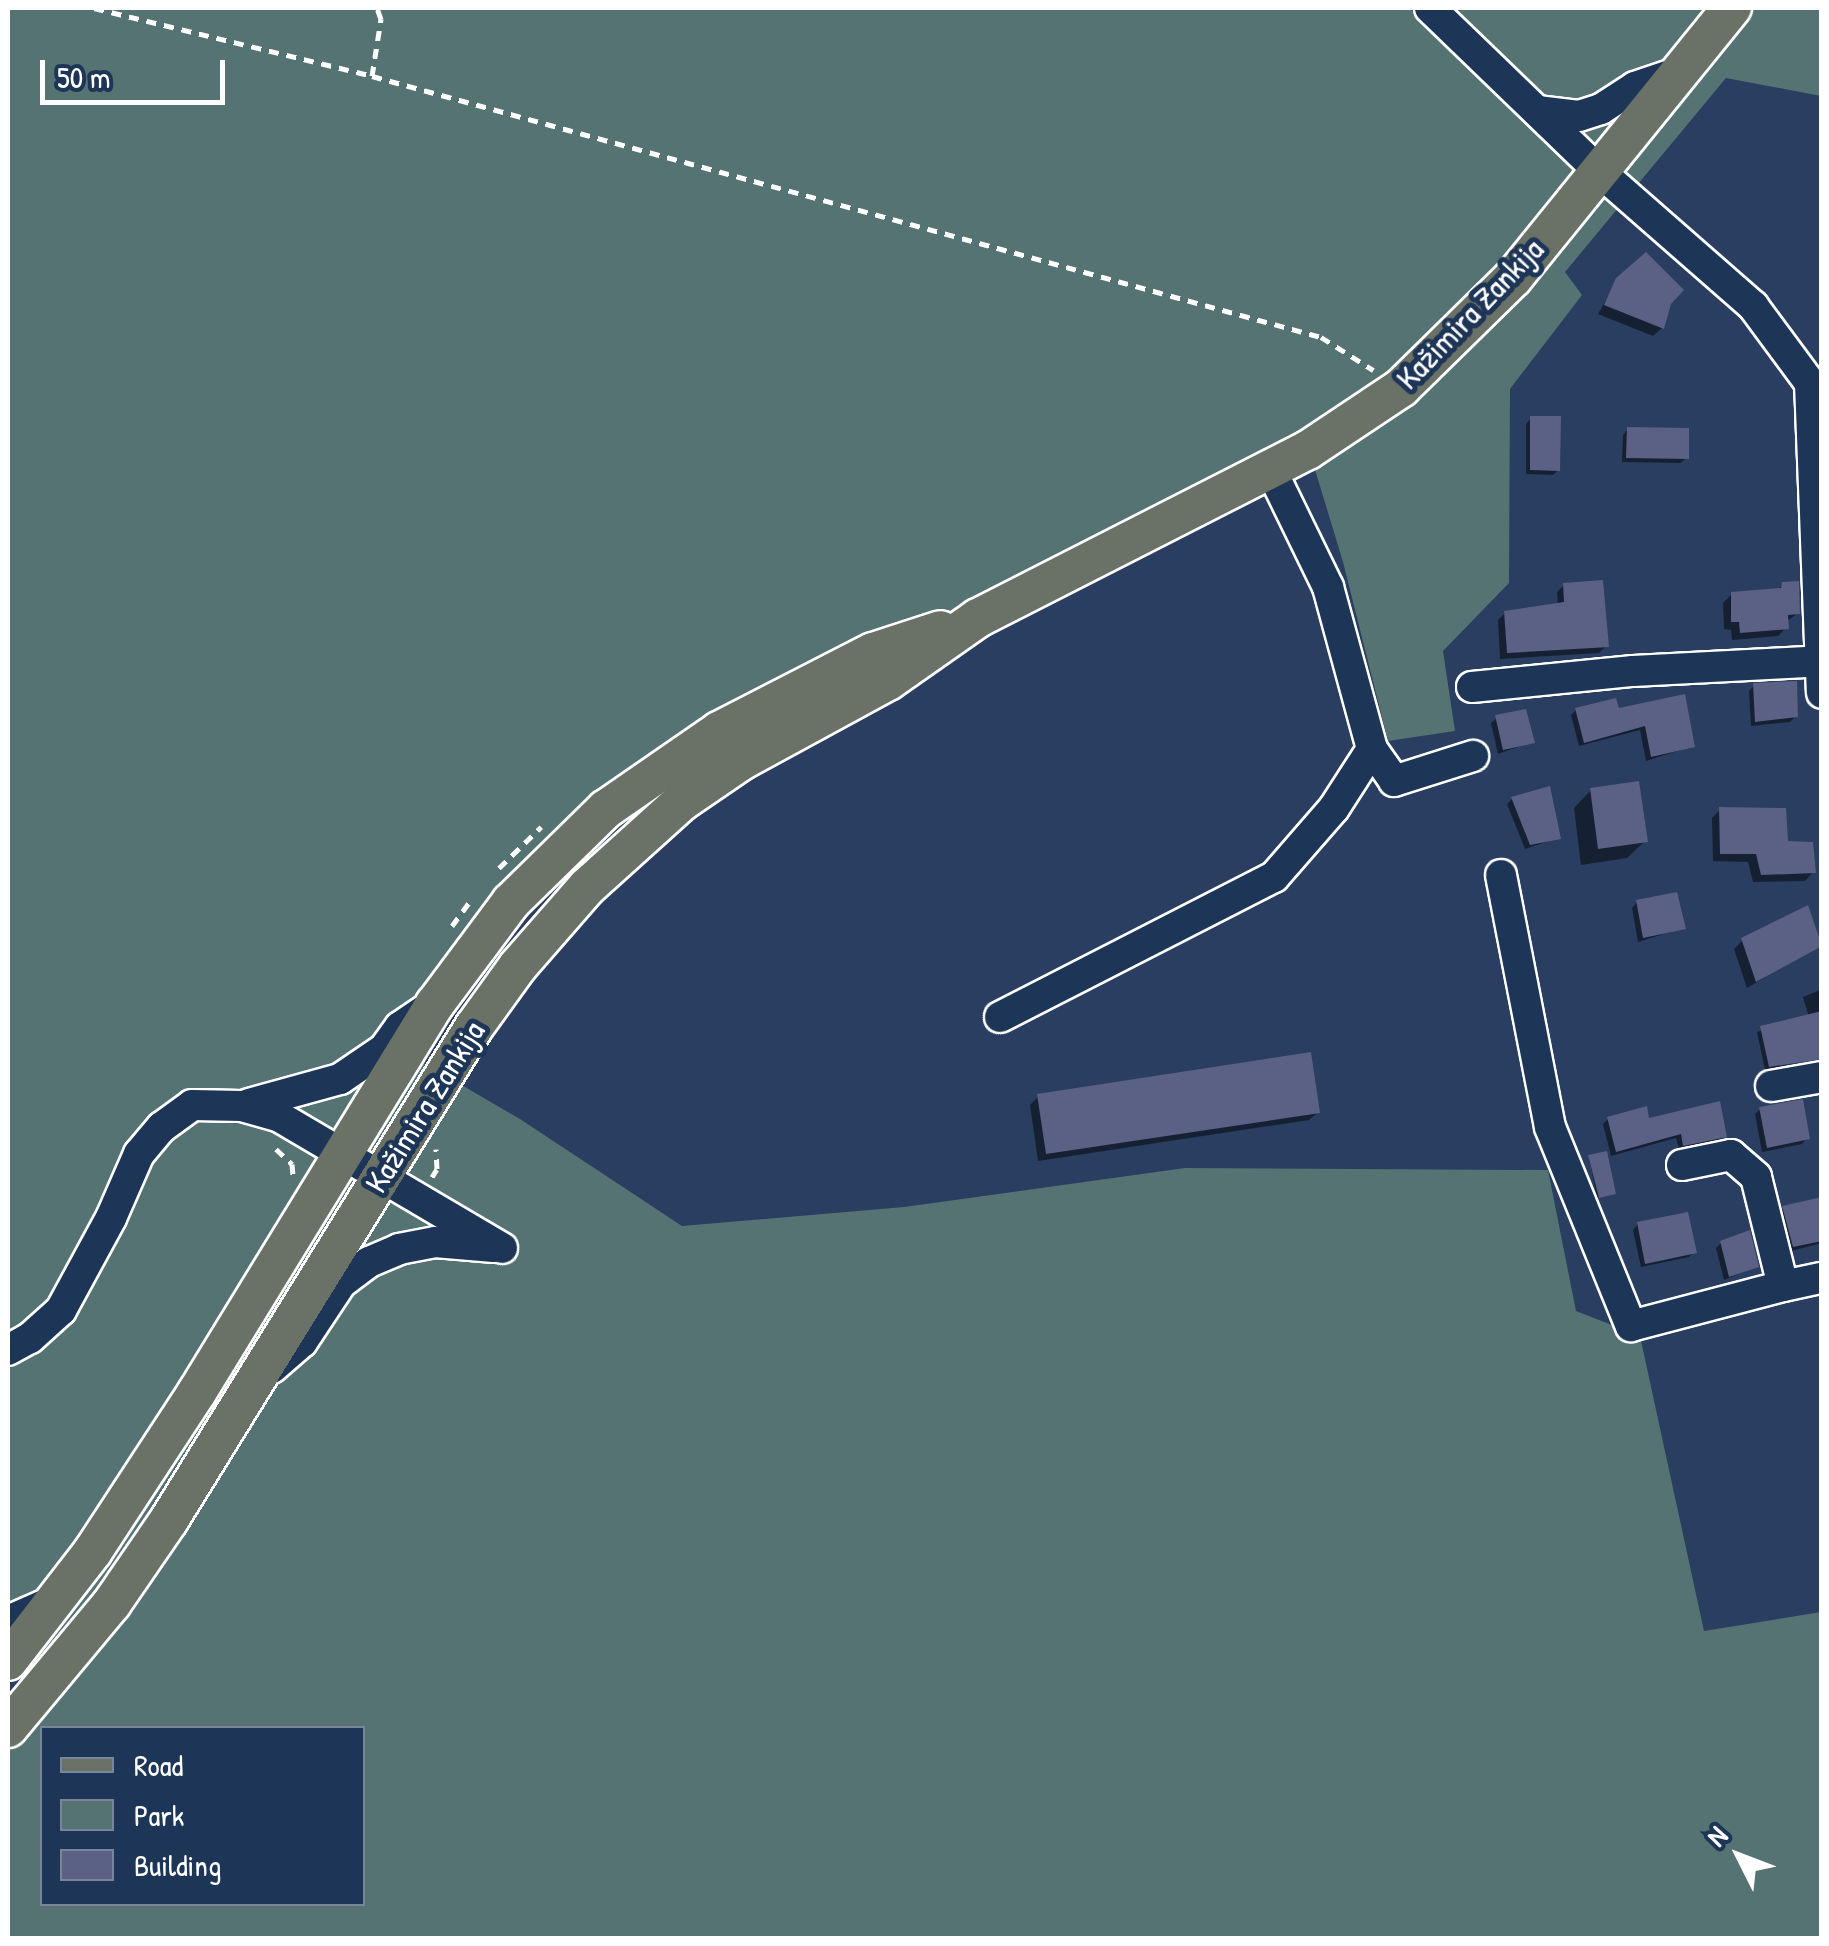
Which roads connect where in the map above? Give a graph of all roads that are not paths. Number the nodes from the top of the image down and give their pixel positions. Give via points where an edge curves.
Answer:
1 (1430, 8) edge
2 (1732, 8) edge
3 (1676, 73) junction
4 (1537, 111) junction
5 (1599, 170) junction
6 (1816, 382) edge
7 (1271, 470) junction
8 (978, 618) junction
9 (1821, 660) edge
10 (1472, 687) dead end
11 (1822, 693) edge
12 (1372, 749) junction
13 (1473, 756) dead end
14 (1501, 875) dead end
15 (435, 1004) junction
16 (1000, 1017) dead end
17 (1822, 1077) edge
18 (1772, 1086) dead end
19 (242, 1106) junction
20 (344, 1153) junction
21 (1682, 1165) dead end
22 (382, 1176) junction
23 (1822, 1278) edge
24 (1783, 1286) junction
25 (8, 1350) edge
26 (253, 1385) junction
27 (58, 1599) junction
28 (8, 1621) edge
29 (8, 1662) edge
30 (8, 1728) edge

1 - 4 street
2 - 3 main road, Kažimira Zankija
3 - 4 street via 1580,116
3 - 5 main road, Kažimira Zankija
4 - 5 street
5 - 6 street via 1753,306
5 - 7 main road, Kažimira Zankija via 1513,278 1401,388
6 - 9 street
7 - 8 main road, Kažimira Zankija
7 - 12 street via 1328,587
8 - 15 main road, Kažimira Zankija via 873,652 801,686 658,770 555,855 472,950
8 - 22 main road, Kažimira Zankija via 888,682 741,761 632,843 501,988
9 - 10 street
9 - 11 street
12 - 13 street via 1394,781
12 - 16 street via 1334,808 1274,877
14 - 24 street via 1550,1127 1631,1326
15 - 19 street via 340,1078
15 - 20 main road, Kažimira Zankija
17 - 18 street
19 - 20 street via 278,1116
19 - 25 street via 192,1105 162,1127 138,1154 61,1310
20 - 22 street
20 - 27 main road, Kažimira Zankija via 197,1392
21 - 24 street via 1731,1155 1756,1177
22 - 26 main road, Kažimira Zankija
22 - 26 street via 502,1248 436,1242 369,1262 341,1283 302,1342
23 - 24 street
26 - 30 main road, Kažimira Zankija via 112,1604
27 - 28 street
27 - 29 main road, Kažimira Zankija

